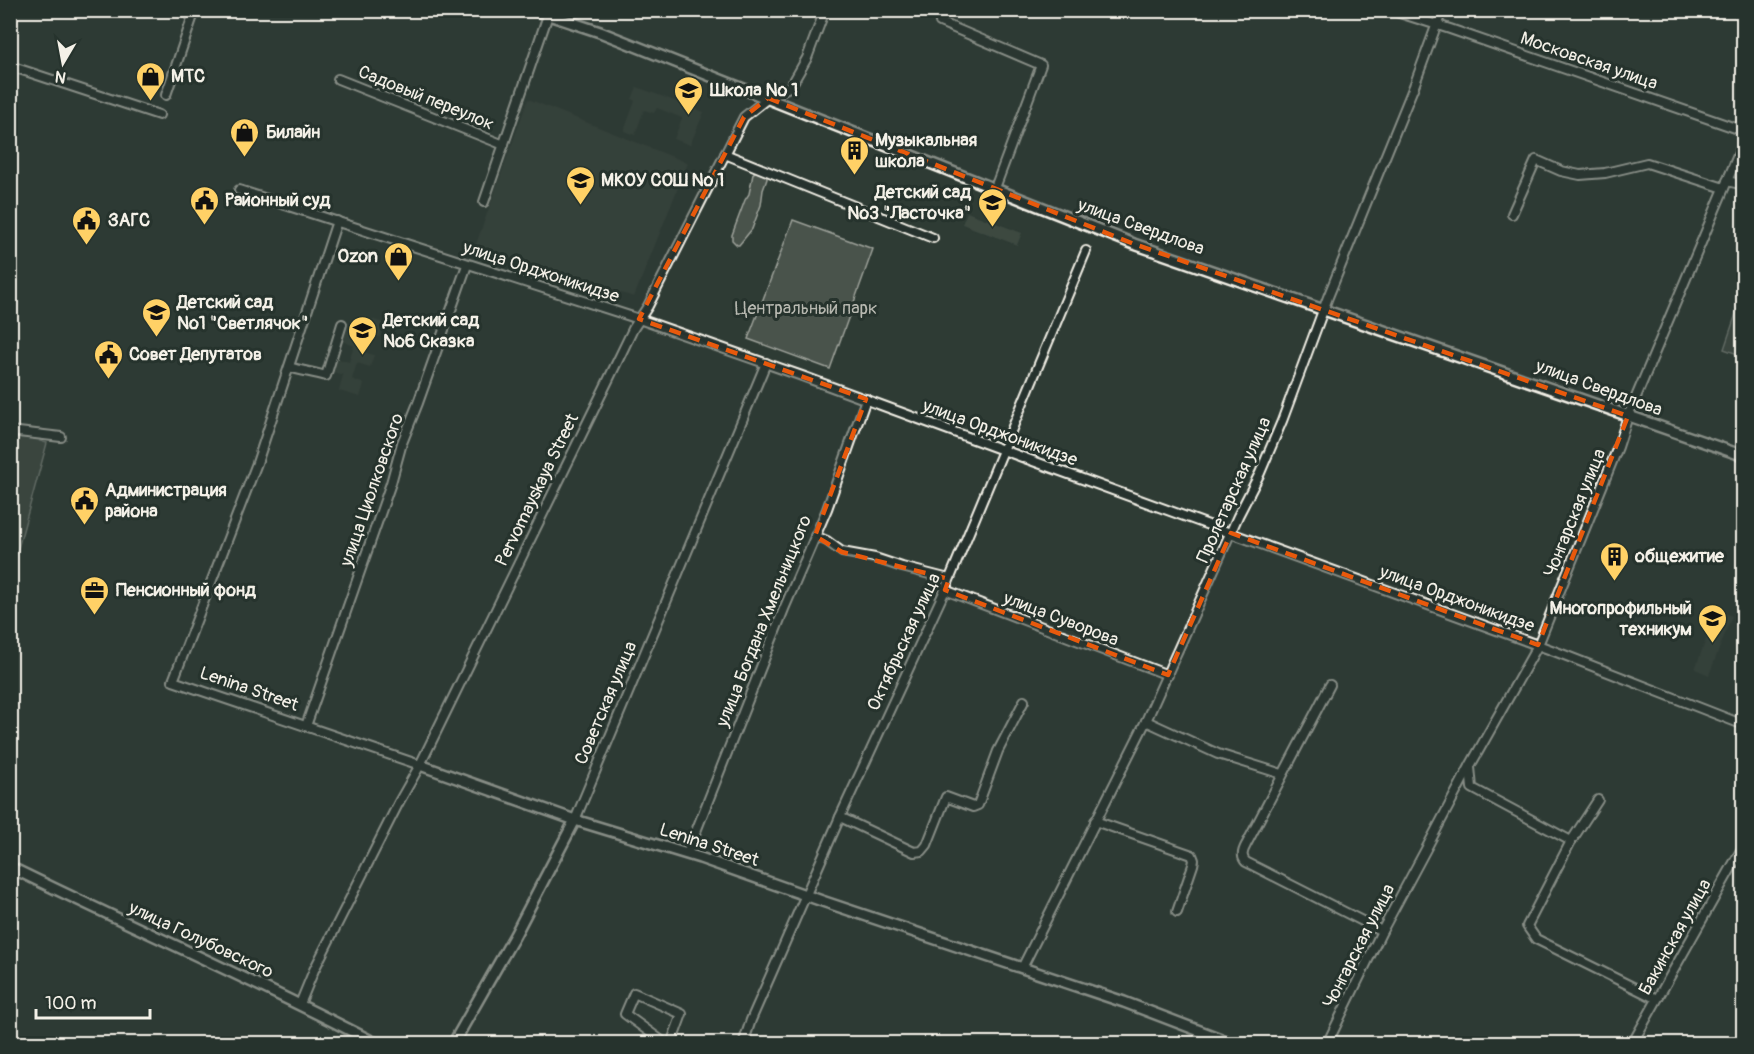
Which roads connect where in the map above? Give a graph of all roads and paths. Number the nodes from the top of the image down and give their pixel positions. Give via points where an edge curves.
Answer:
1 (195, 10) edge
2 (534, 10) edge
3 (825, 10) edge
4 (1390, 10) edge
5 (1442, 10) edge
6 (548, 15) junction
7 (940, 22) dead end
8 (1436, 25) junction
9 (10, 66) edge
10 (338, 79) dead end
11 (166, 95) dead end
12 (768, 99) junction
13 (159, 115) dead end
14 (1743, 131) edge
15 (1743, 141) edge
16 (504, 145) junction
17 (725, 154) junction
18 (1725, 184) junction
19 (1743, 185) edge
20 (995, 188) junction
21 (239, 190) dead end
22 (484, 202) dead end
23 (1512, 214) dead end
24 (337, 222) junction
25 (933, 237) dead end
26 (1086, 251) dead end
27 (467, 264) junction
28 (1324, 309) junction
29 (639, 319) junction
30 (342, 324) dead end
31 (766, 363) junction
32 (289, 366) junction
33 (866, 399) junction
34 (1628, 416) junction
35 (10, 431) edge
36 (61, 437) dead end
37 (1003, 450) junction
38 (1743, 456) edge
39 (1231, 533) junction
40 (815, 536) junction
41 (949, 579) junction
42 (945, 590) junction
43 (1538, 645) junction
44 (1168, 675) junction
45 (1330, 685) dead end
46 (1024, 701) dead end
47 (1146, 721) junction
48 (1743, 725) edge
49 (306, 726) junction
50 (420, 765) junction
51 (1470, 766) junction
52 (1282, 774) junction
53 (1598, 800) dead end
54 (840, 817) junction
55 (575, 820) junction
56 (1095, 821) junction
57 (1571, 841) junction
58 (1743, 845) edge
59 (687, 854) junction
60 (1741, 855) edge
61 (10, 867) edge
62 (805, 896) junction
63 (1177, 912) dead end
64 (1382, 931) junction
65 (1022, 968) junction
66 (1657, 999) junction
67 (300, 1004) junction
68 (377, 1044) edge
69 (453, 1044) edge
70 (666, 1044) edge
71 (671, 1044) edge
72 (743, 1044) edge
73 (1234, 1044) edge
74 (1327, 1044) edge
75 (1632, 1044) edge

1 - 11 street
2 - 6 street, улица Свердлова
3 - 12 street, Pervomayskaya Street via 807,58 791,86
4 - 8 street, Московская улица
5 - 8 street, Пролетарская улица
6 - 12 street, улица Свердлова
6 - 16 street
7 - 20 street via 1041,65
8 - 14 street, Московская улица
8 - 28 street, Пролетарская улица
9 - 13 street
10 - 16 street, Садовый переулок
12 - 17 street, Pervomayskaya Street via 744,117
12 - 20 street, улица Свердлова
15 - 18 street, Чонгарская улица
16 - 22 street
17 - 25 street
17 - 29 street, Pervomayskaya Street
18 - 19 street
18 - 23 street via 1647,164 1580,175 1536,160
18 - 34 street, Чонгарская улица
20 - 28 street, улица Свердлова via 1134,244
21 - 24 street, улица Орджоникидзе
24 - 27 street, улица Орджоникидзе
24 - 32 street
26 - 37 street, Октябрьская улица
27 - 29 street, улица Орджоникидзе
27 - 49 street, улица Циолковского
28 - 34 street, улица Свердлова
28 - 39 street, Пролетарская улица via 1282,421
29 - 31 street, улица Орджоникидзе
29 - 50 street, Pervomayskaya Street
30 - 32 street via 326,376
31 - 33 street, улица Орджоникидзе
31 - 55 street, Советская улица
32 - 49 street, Lenina Street via 257,463 173,681
33 - 37 street, улица Орджоникидзе
33 - 40 street, улица Богдана Хмельницкого
34 - 38 street, улица Свердлова
34 - 43 street, Чонгарская улица
35 - 36 street
37 - 39 street, улица Орджоникидзе
37 - 41 street, Октябрьская улица
39 - 43 street, улица Орджоникидзе
39 - 44 street, Пролетарская улица
40 - 41 street via 842,552
40 - 59 street, улица Богдана Хмельницкого
41 - 42 street, Октябрьская улица
42 - 44 street, улица Суворова
42 - 54 street, Октябрьская улица
43 - 48 street, улица Орджоникидзе
43 - 51 street, Чонгарская улица
44 - 47 street, Пролетарская улица
45 - 52 street
46 - 54 street via 998,751 978,805 973,807 946,797 922,851 914,852
47 - 52 street via 1218,754
47 - 56 street, Пролетарская улица
49 - 50 street, Lenina Street
50 - 55 street, Lenina Street
50 - 67 street, Pervomayskaya Street
51 - 57 street via 1472,788
51 - 64 street, Чонгарская улица
52 - 64 street via 1244,849 1243,859
53 - 57 street
54 - 62 street, Октябрьская улица
55 - 59 street, Lenina Street
55 - 69 street, Советская улица
56 - 63 street via 1192,855 1193,865
56 - 65 street, Пролетарская улица
57 - 66 street via 1527,926 1530,932 1536,939
58 - 60 street, Бакинская улица
59 - 62 street, Lenina Street
60 - 66 street, Бакинская улица
61 - 67 street, улица Голубовского
62 - 65 street, Lenina Street
62 - 72 street, Октябрьская улица
64 - 74 street, Чонгарская улица
65 - 73 street, Lenina Street
66 - 75 street, Бакинская улица
67 - 68 street, улица Голубовского
70 - 71 street via 625,1014 634,993 681,1014

